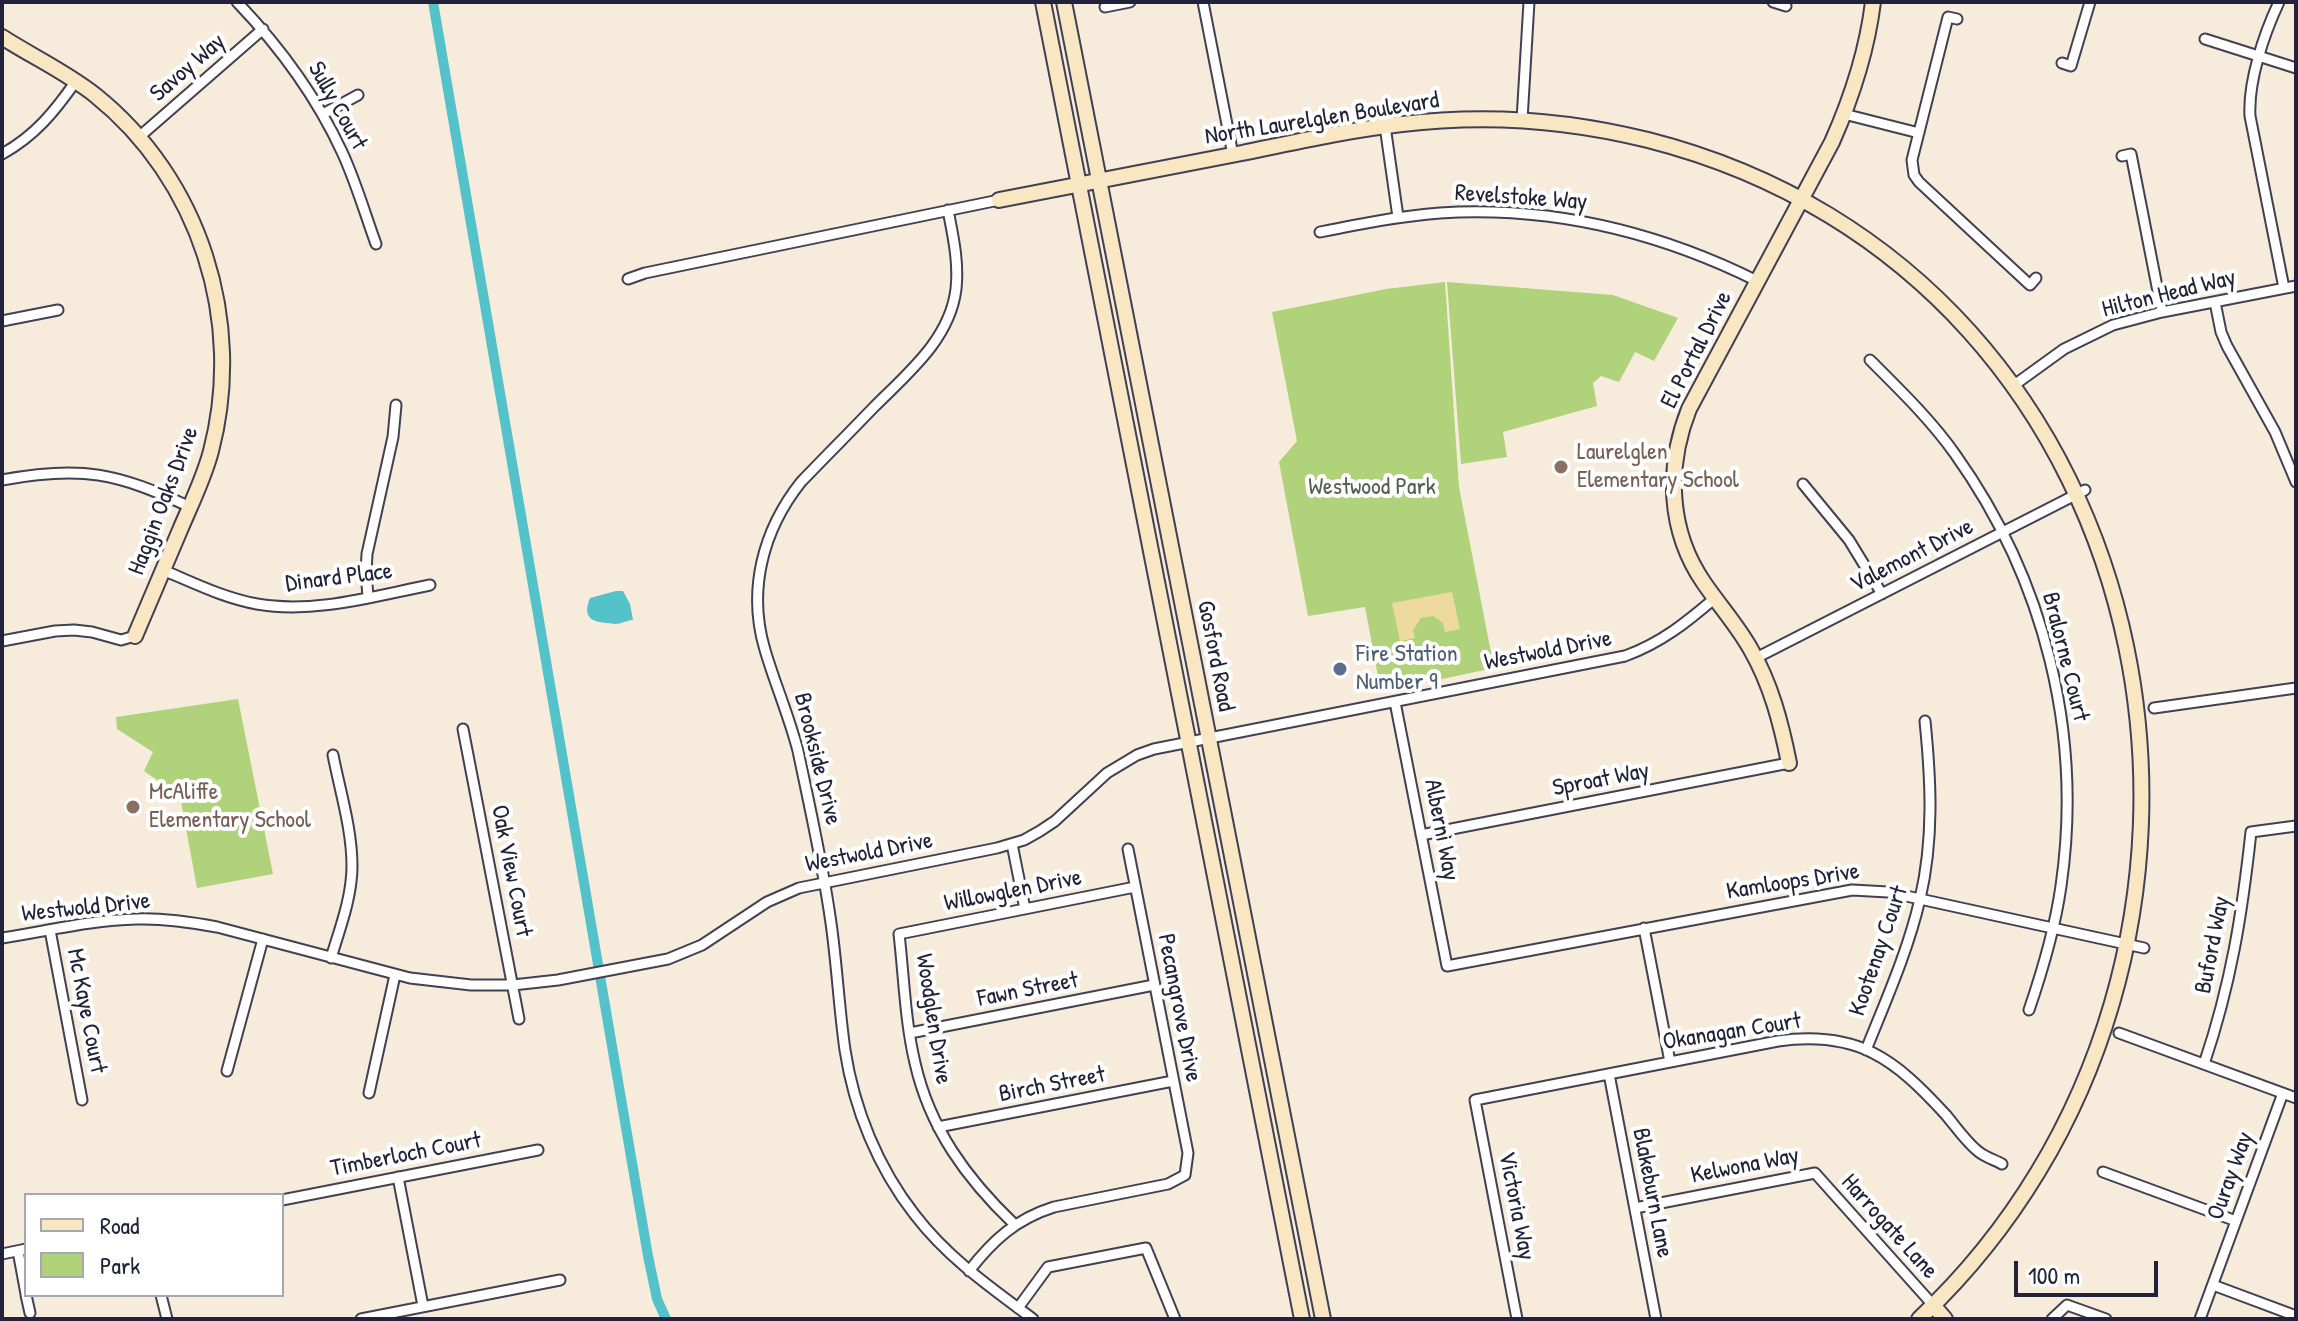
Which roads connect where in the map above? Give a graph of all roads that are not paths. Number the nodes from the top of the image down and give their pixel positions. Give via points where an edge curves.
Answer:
1 (237, 2) edge
2 (1043, 2) edge
3 (1064, 2) edge
4 (1130, 2) edge
5 (1203, 2) edge
6 (1529, 2) edge
7 (1773, 2) edge
8 (1873, 2) edge
9 (2090, 2) edge
10 (2279, 2) edge
11 (1786, 6) dead end
12 (1105, 7) dead end
13 (1957, 19) dead end
14 (263, 29) junction
15 (2, 37) edge
16 (2205, 39) dead end
17 (2260, 56) junction
18 (2062, 63) dead end
19 (2296, 68) edge
20 (76, 81) junction
21 (358, 95) dead end
22 (323, 114) junction
23 (1844, 114) junction
24 (1522, 120) junction
25 (1385, 126) junction
26 (1919, 133) junction
27 (139, 137) junction
28 (2, 154) edge
29 (1233, 155) junction
30 (2122, 156) dead end
31 (1100, 179) junction
32 (1078, 184) junction
33 (999, 200) joint
34 (1801, 200) junction
35 (948, 210) junction
36 (1398, 217) junction
37 (1320, 232) dead end
38 (376, 244) dead end
39 (2036, 278) dead end
40 (628, 279) dead end
41 (1757, 281) junction
42 (2296, 286) edge
43 (2284, 288) junction
44 (2215, 302) junction
45 (58, 310) dead end
46 (2162, 312) junction
47 (2, 321) edge
48 (1870, 360) dead end
49 (2017, 383) junction
50 (396, 405) dead end
51 (2, 480) edge
52 (2296, 482) edge
53 (1803, 484) dead end
54 (2085, 490) junction
55 (190, 507) junction
56 (2096, 513) dead end
57 (2003, 532) junction
58 (163, 570) junction
59 (430, 585) dead end
60 (1882, 594) junction
61 (368, 597) junction
62 (1715, 598) junction
63 (135, 636) joint
64 (2, 641) edge
65 (1756, 658) junction
66 (2296, 688) edge
67 (1395, 702) junction
68 (2154, 708) dead end
69 (1925, 721) dead end
70 (463, 729) dead end
71 (1209, 737) junction
72 (1188, 742) junction
73 (333, 755) dead end
74 (1789, 763) joint
75 (2296, 826) edge
76 (1421, 835) junction
77 (1012, 844) junction
78 (1128, 849) dead end
79 (824, 882) junction
80 (1135, 887) junction
81 (1920, 898) junction
82 (1025, 909) junction
83 (1644, 928) junction
84 (2053, 928) junction
85 (50, 930) junction
86 (2147, 933) dead end
87 (899, 934) joint
88 (2, 938) edge
89 (263, 939) junction
90 (2142, 955) joint
91 (331, 958) junction
92 (1447, 966) joint
93 (395, 975) junction
94 (513, 985) junction
95 (1154, 985) junction
96 (2029, 1010) dead end
97 (519, 1019) dead end
98 (910, 1033) junction
99 (2119, 1033) dead end
100 (1866, 1050) junction
101 (1670, 1062) junction
102 (2204, 1064) junction
103 (227, 1071) dead end
104 (1609, 1074) junction
105 (1173, 1081) junction
106 (369, 1093) dead end
107 (2283, 1093) junction
108 (2296, 1098) edge
109 (82, 1100) dead end
110 (1475, 1100) joint
111 (938, 1127) junction
112 (2068, 1142) dead end
113 (538, 1150) dead end
114 (2002, 1164) dead end
115 (2103, 1172) dead end
116 (1815, 1173) joint
117 (398, 1177) junction
118 (284, 1200) edge
119 (1635, 1208) junction
120 (2236, 1221) junction
121 (1014, 1224) junction
122 (22, 1250) edge
123 (2, 1254) edge
124 (969, 1271) junction
125 (24, 1272) edge
126 (560, 1280) dead end
127 (2213, 1285) junction
128 (27, 1297) edge
129 (162, 1297) edge
130 (423, 1306) junction
131 (1934, 1306) junction
132 (1018, 1308) junction
133 (30, 1313) dead end
134 (2296, 1316) edge
135 (167, 1319) edge
136 (361, 1319) edge
137 (1033, 1319) edge
138 (1175, 1319) edge
139 (1302, 1319) edge
140 (1323, 1319) edge
141 (1517, 1319) edge
142 (1656, 1319) edge
143 (1919, 1319) edge
144 (1945, 1319) edge
145 (2052, 1319) edge
146 (2106, 1319) edge
147 (2200, 1319) edge

1 - 14 street, Sully Court
2 - 32 street, Gosford Road
3 - 31 street, Gosford Road
4 - 12 street
5 - 29 street
6 - 24 street
7 - 11 street
8 - 23 street, El Portal Drive
9 - 18 street via 2071,66
10 - 17 street
13 - 26 street via 1948,17
14 - 22 street, Sully Court
14 - 27 street, Savoy Way
15 - 20 street, Haggin Oaks Drive
16 - 17 street
17 - 19 street
17 - 43 street via 2250,116
20 - 27 street, Haggin Oaks Drive
20 - 28 street via 42,126
21 - 22 street
22 - 38 street, Sully Court
23 - 26 street
23 - 34 street, El Portal Drive
24 - 25 street, North Laurelglen Boulevard
24 - 34 street, North Laurelglen Boulevard via 1651,141 1730,167
25 - 29 street, North Laurelglen Boulevard
25 - 36 street
26 - 39 street via 1912,168 1919,182 2030,285
27 - 55 street, Haggin Oaks Drive via 186,207 219,309 219,408 211,452
29 - 31 street, North Laurelglen Boulevard
30 - 46 street via 2131,154
31 - 32 street, North Laurelglen Boulevard
31 - 71 street, Gosford Road
32 - 33 street, North Laurelglen Boulevard
32 - 72 street, Gosford Road
33 - 35 street, North Laurelglen Boulevard
34 - 41 street, El Portal Drive
34 - 49 street, North Laurelglen Boulevard via 1912,275 1965,323
35 - 40 street, North Laurelglen Boulevard
35 - 79 street, Brookside Drive via 957,270 944,327 923,357 790,496 770,531 759,569 760,634 792,724
36 - 37 street, Revelstoke Way
36 - 41 street, Revelstoke Way via 1469,212 1571,219 1662,241
41 - 62 street, El Portal Drive via 1689,409 1674,465 1679,530 1693,565
42 - 43 street, Hilton Head Way
43 - 44 street, Hilton Head Way
44 - 46 street, Hilton Head Way
44 - 52 street via 2227,346
45 - 47 street
46 - 49 street, Hilton Head Way via 2088,335
48 - 57 street, Bralorne Court via 1955,453
49 - 54 street, North Laurelglen Boulevard
50 - 61 street via 367,554
51 - 55 street via 58,472 104,475
53 - 60 street via 1849,540
54 - 56 street, North Laurelglen Boulevard
54 - 57 street, Valemont Drive
55 - 58 street, Haggin Oaks Drive
57 - 60 street, Valemont Drive
57 - 84 street, Bralorne Court via 2044,634 2063,729 2067,820
58 - 61 street, Dinard Place via 259,604 305,607
58 - 63 street, Haggin Oaks Drive
59 - 61 street, Dinard Place
60 - 65 street, Valemont Drive
62 - 65 street, El Portal Drive
62 - 67 street, Westwold Drive via 1662,640 1625,656
63 - 64 street via 121,640 74,630
65 - 74 street, El Portal Drive via 1776,708
66 - 68 street
67 - 71 street, Westwold Drive
67 - 76 street, Alberni Way
69 - 81 street, Kootenay Court via 1931,805
70 - 94 street, Oak View Court
71 - 72 street, Westwold Drive
71 - 140 street, Gosford Road
72 - 77 street, Westwold Drive via 1121,764 1055,821
72 - 139 street, Gosford Road
73 - 91 street via 352,868
74 - 76 street, Sproat Way
75 - 102 street, Buford Way via 2251,832 2236,947
76 - 92 street, Alberni Way
77 - 79 street, Westwold Drive
77 - 82 street
78 - 80 street, Pecangrove Drive
79 - 94 street, Westwold Drive via 782,894 668,959
79 - 124 street, Brookside Drive via 845,1051 868,1134 914,1214
80 - 82 street, Willowglen Drive
80 - 95 street, Pecangrove Drive
81 - 83 street, Kamloops Drive via 1843,890
81 - 84 street, Kamloops Drive
81 - 100 street, Kootenay Court
82 - 87 street, Willowglen Drive
83 - 92 street, Kamloops Drive
83 - 101 street
84 - 90 street, Kamloops Drive
84 - 96 street, Bralorne Court
85 - 88 street, Westwold Drive
85 - 89 street, Westwold Drive via 162,919
85 - 109 street, Mc Kaye Court
86 - 90 street
87 - 98 street, Woodglen Drive
89 - 91 street, Westwold Drive
89 - 103 street
91 - 93 street, Westwold Drive
93 - 94 street, Westwold Drive
93 - 106 street
94 - 97 street, Oak View Court
95 - 98 street, Fawn Street
95 - 105 street, Pecangrove Drive
98 - 111 street, Woodglen Drive via 921,1086
99 - 102 street
100 - 101 street, Okanagan Court via 1832,1040 1794,1039
100 - 114 street, Okanagan Court via 1916,1082 1980,1153
101 - 104 street, Okanagan Court
102 - 107 street
104 - 110 street, Okanagan Court
104 - 119 street, Blakeburn Lane
105 - 111 street, Birch Street
105 - 121 street, Pecangrove Drive via 1188,1153 1185,1175 1168,1184 1054,1207
107 - 108 street
107 - 120 street, Ouray Way
110 - 141 street, Victoria Way
111 - 121 street, Woodglen Drive via 963,1169
112 - 131 street via 2015,1220
113 - 117 street, Timberloch Court
115 - 120 street
116 - 119 street, Kelwona Way
116 - 131 street, Harrogate Lane
117 - 118 street, Timberloch Court
117 - 130 street
119 - 142 street, Blakeburn Lane
120 - 127 street, Ouray Way
121 - 124 street
122 - 123 street
122 - 125 street
124 - 132 street, Brookside Drive
126 - 130 street
127 - 134 street
127 - 147 street, Ouray Way
128 - 133 street
129 - 135 street
130 - 136 street
131 - 143 street
131 - 144 street
132 - 137 street, Brookside Drive
132 - 138 street via 1048,1267 1146,1248
145 - 146 street via 2067,1305

